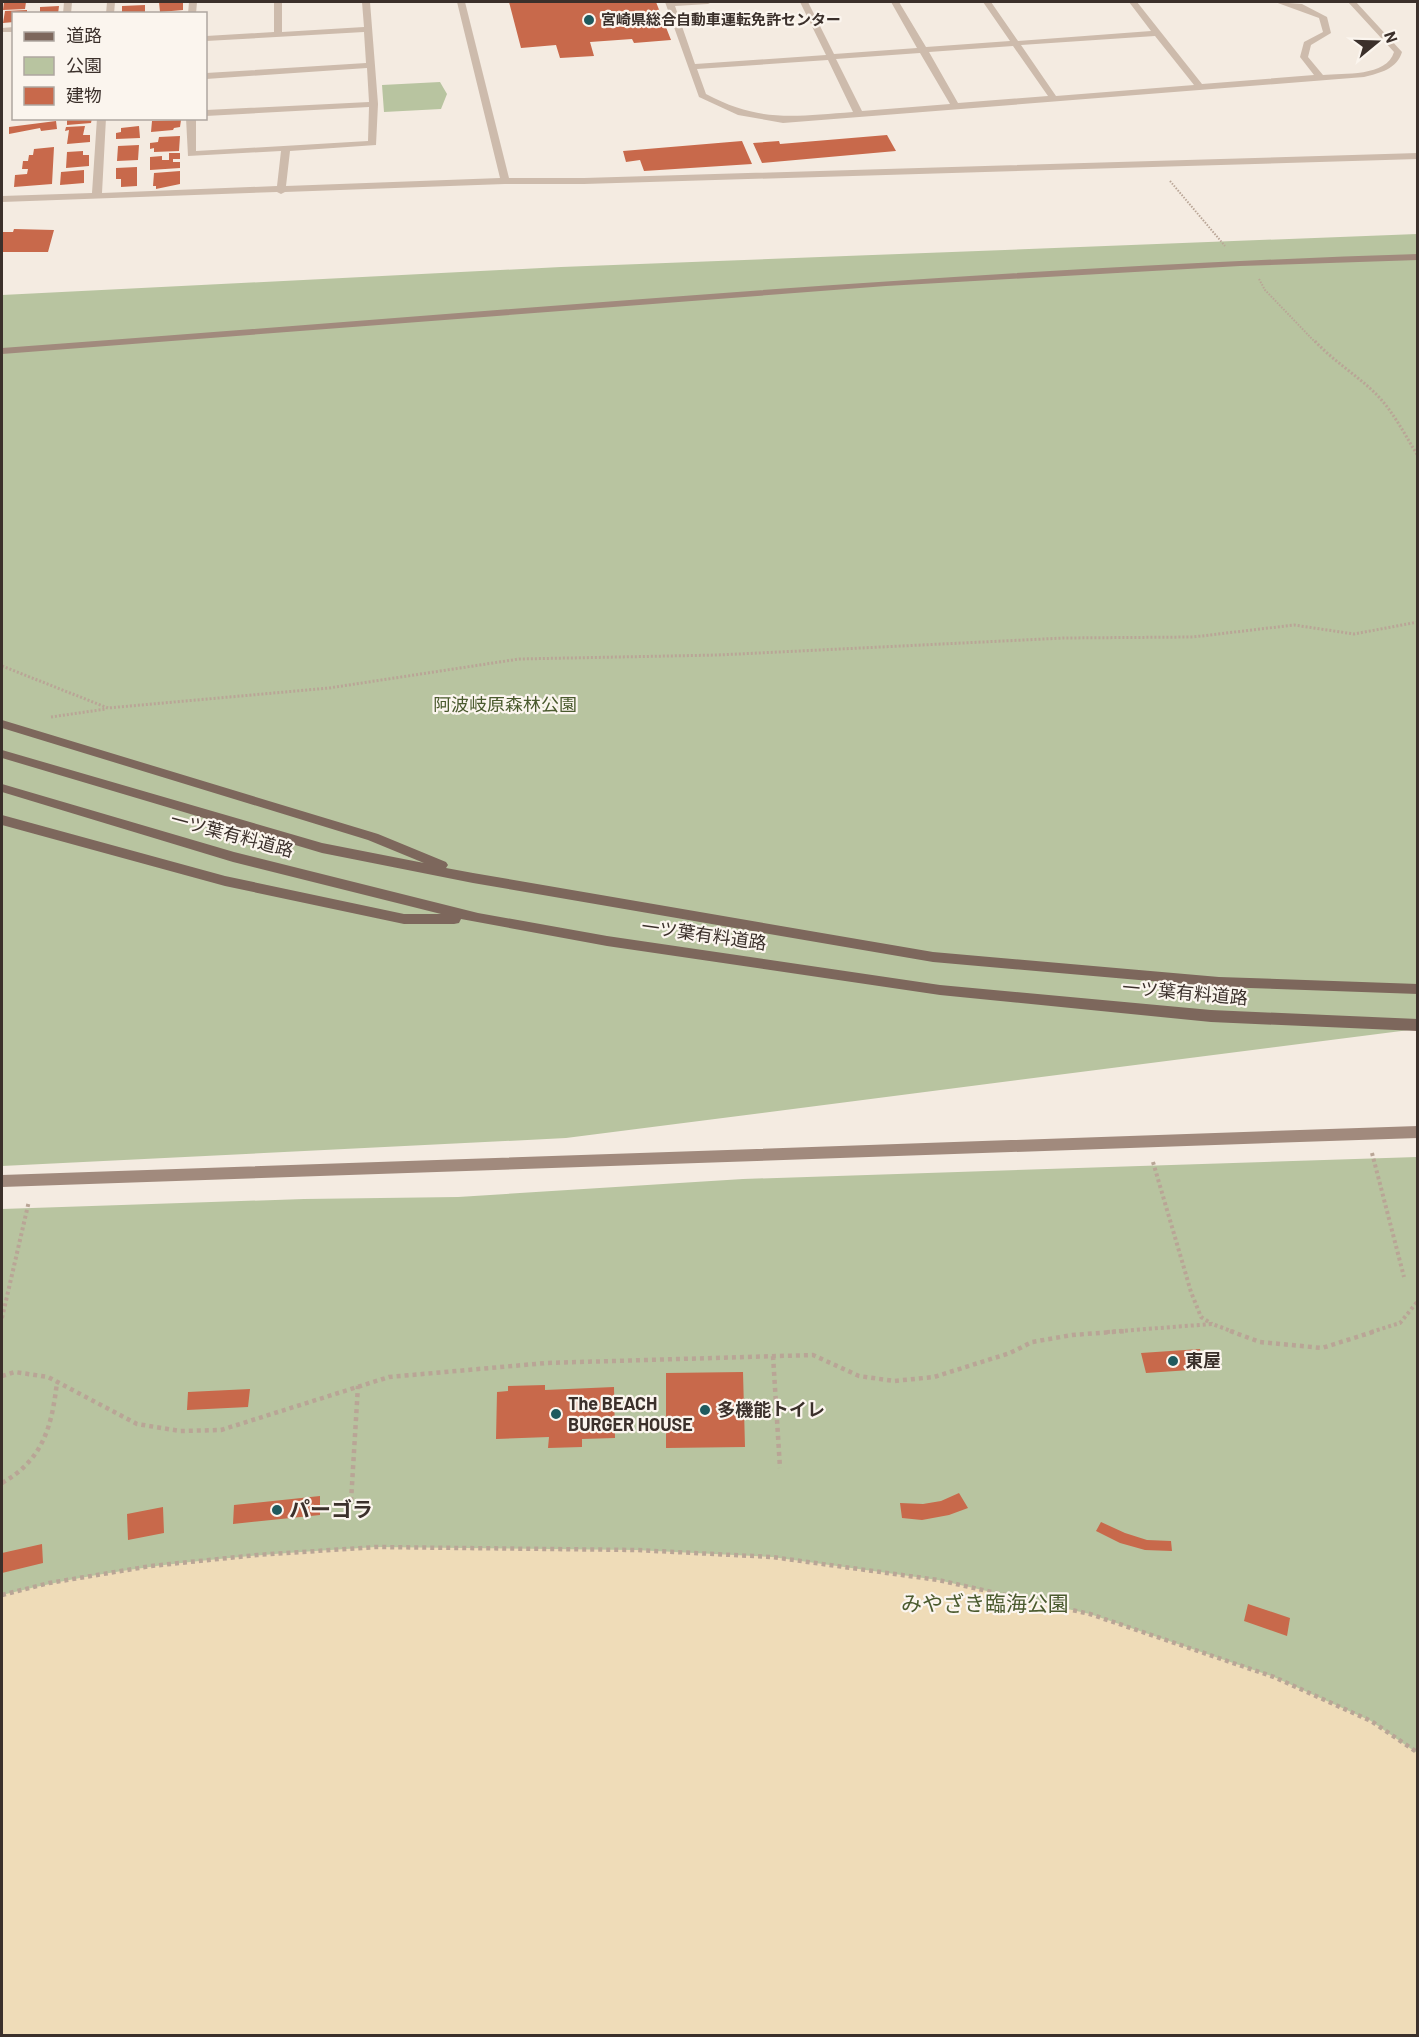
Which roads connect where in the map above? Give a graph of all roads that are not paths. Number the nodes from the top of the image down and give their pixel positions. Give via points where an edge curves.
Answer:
1 (278, 2) edge
2 (366, 2) edge
3 (461, 2) edge
4 (708, 2) edge
5 (804, 2) edge
6 (895, 2) edge
7 (987, 2) edge
8 (1133, 2) edge
9 (1279, 2) edge
10 (1352, 2) edge
11 (669, 3) edge
12 (368, 29) junction
13 (1157, 33) junction
14 (278, 34) junction
15 (207, 39) edge
16 (1015, 42) junction
17 (922, 49) junction
18 (831, 57) junction
19 (370, 64) junction
20 (692, 67) junction
21 (207, 75) edge
22 (1321, 78) junction
23 (1200, 87) junction
24 (1054, 99) junction
25 (374, 104) junction
26 (956, 107) junction
27 (207, 113) edge
28 (859, 114) junction
29 (102, 120) edge
30 (191, 120) edge
31 (286, 149) junction
32 (1418, 156) edge
33 (505, 181) junction
34 (281, 191) junction
35 (97, 196) junction
36 (2, 199) edge
37 (1418, 257) edge
38 (1234, 264) junction
39 (1418, 265) edge
40 (2, 351) edge
41 (2, 724) edge
42 (2, 754) edge
43 (2, 788) edge
44 (2, 820) edge
45 (473, 878) junction
46 (478, 918) junction
47 (1418, 989) edge
48 (1418, 1026) edge
49 (1418, 1132) edge
50 (2, 1181) edge

1 - 14 street
2 - 12 street
3 - 33 street
4 - 11 street
5 - 18 street
6 - 17 street
7 - 16 street
8 - 13 street
9 - 22 street via 1323,17 1327,33 1307,44 1304,57
10 - 22 street via 1398,52 1396,59 1381,70
11 - 20 street
12 - 14 street
12 - 19 street
13 - 16 street
13 - 23 street
14 - 15 street
16 - 17 street
16 - 24 street
17 - 18 street
17 - 26 street
18 - 20 street
18 - 28 street
19 - 21 street
19 - 25 street
20 - 28 street via 702,95 749,117 783,120
22 - 23 street
23 - 24 street
24 - 26 street
25 - 27 street
25 - 31 street via 373,143
26 - 28 street
29 - 35 street
30 - 31 street via 191,154
31 - 34 street
32 - 33 street via 584,182
33 - 34 street
34 - 35 street
35 - 36 street
37 - 38 street
38 - 39 street via 1292,268
38 - 40 street via 1034,272
41 - 45 main road via 373,837
42 - 45 main road, 一ツ葉有料道路 via 322,848
43 - 46 main road, 一ツ葉有料道路 via 232,857
44 - 46 main road via 225,881 404,919
45 - 47 main road, 一ツ葉有料道路 via 933,957 1219,982
46 - 48 main road, 一ツ葉有料道路 via 940,990 1210,1016
49 - 50 street

